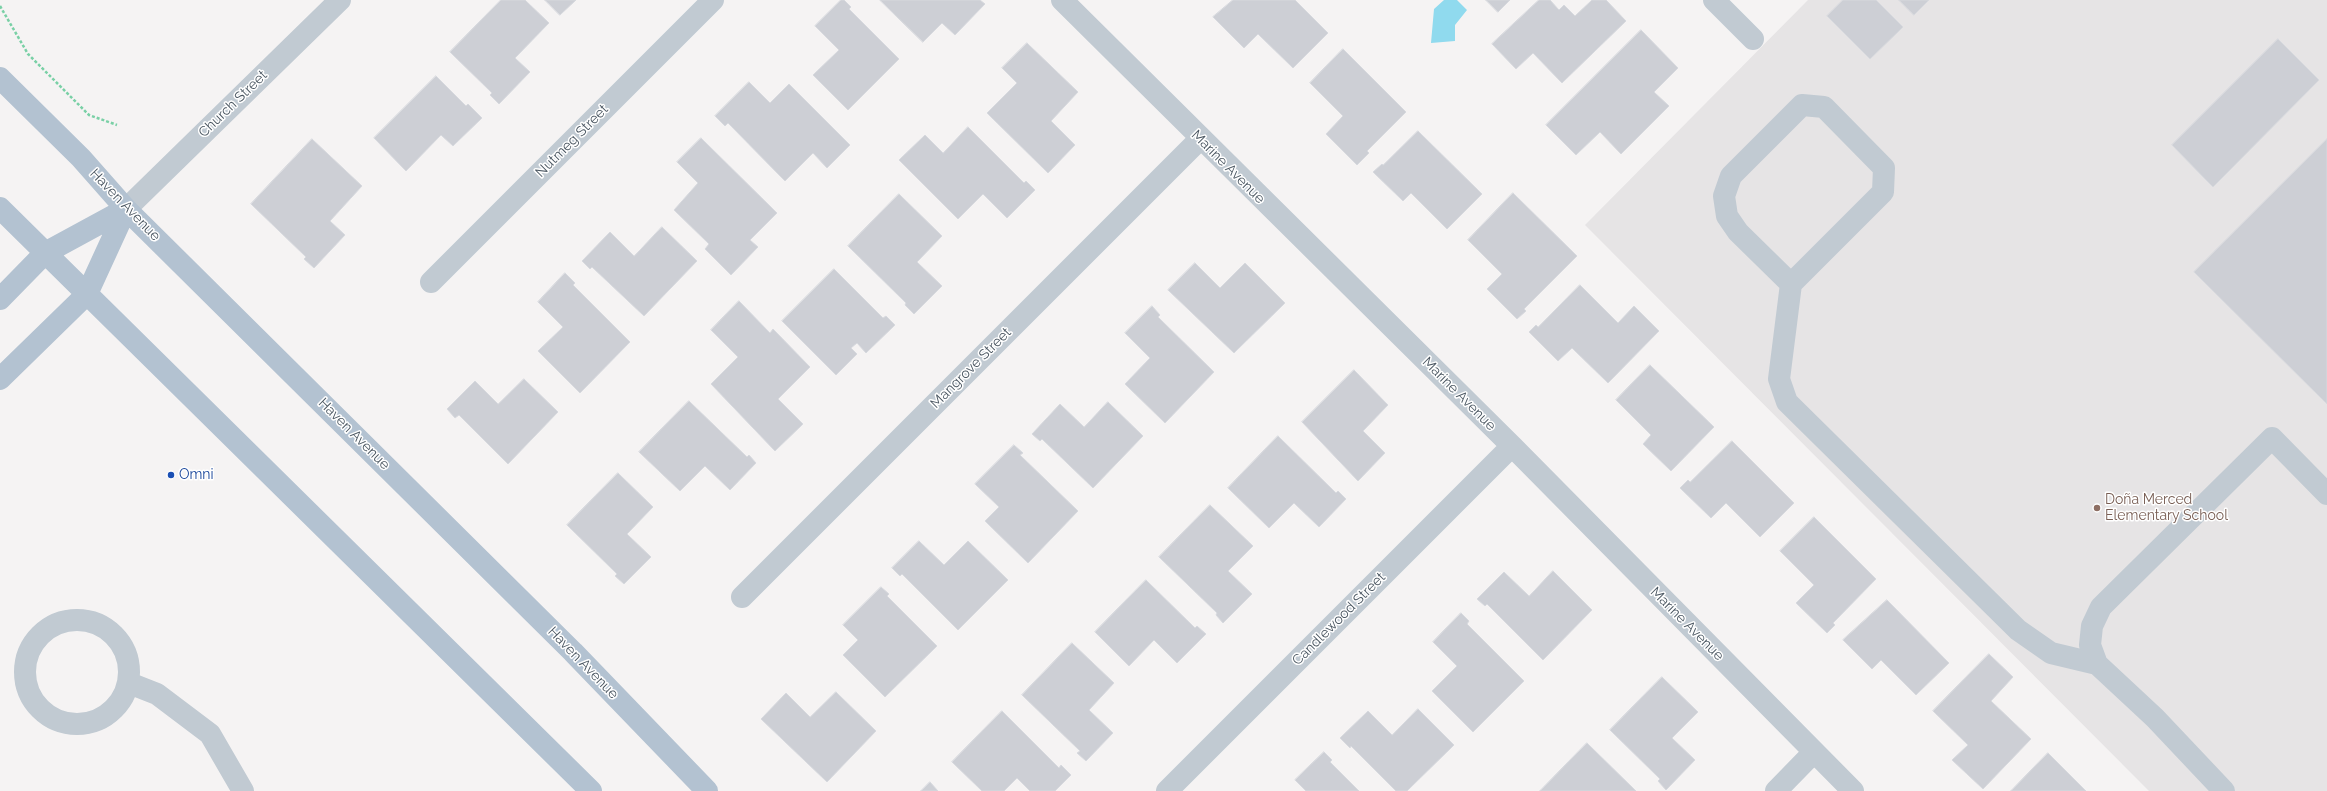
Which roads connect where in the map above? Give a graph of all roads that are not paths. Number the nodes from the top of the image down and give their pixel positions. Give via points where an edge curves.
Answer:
1 (340, 0) edge
2 (713, 0) edge
3 (1062, 0) edge
4 (1714, 0) edge
5 (1754, 39) dead end
6 (0, 78) edge
7 (1200, 139) junction
8 (0, 208) edge
9 (126, 209) junction
10 (45, 253) junction
11 (431, 282) dead end
12 (1791, 284) junction
13 (87, 294) junction
14 (0, 298) edge
15 (0, 379) edge
16 (1512, 446) junction
17 (2327, 494) edge
18 (742, 597) dead end
19 (2097, 664) junction
20 (129, 683) junction
21 (1814, 752) junction
22 (583, 788) edge
23 (243, 791) edge
24 (707, 791) edge
25 (1167, 791) edge
26 (1776, 791) edge
27 (1853, 791) edge
28 (2224, 791) edge

1 - 9 street, Church Street
2 - 11 street, Nutmeg Street
3 - 7 street, Marine Avenue
4 - 5 street
6 - 9 main road, Haven Avenue via 81,158
7 - 16 street, Marine Avenue
7 - 18 street, Mangrove Street
8 - 10 main road
9 - 10 main road, Church Street
9 - 13 main road, Church Street
9 - 24 main road, Haven Avenue via 574,652
10 - 13 main road
10 - 14 main road, Church Street
12 - 12 street via 1883,192 1884,168 1824,107 1802,105 1731,176 1724,196 1727,216 1738,232
12 - 19 street via 1779,380 1787,402 2018,630 2050,653
13 - 15 main road, Church Street
13 - 22 main road
16 - 21 street, Marine Avenue
16 - 25 street, Candlewood Street
17 - 19 street via 2272,438 2101,607 2092,626 2090,646
19 - 28 street via 2154,718
20 - 20 street via 122,642 100,623 68,619 39,634 25,665 29,694 50,717 76,725 103,718 118,705
20 - 23 street via 157,694 210,734
21 - 26 street
21 - 27 street, Marine Avenue

